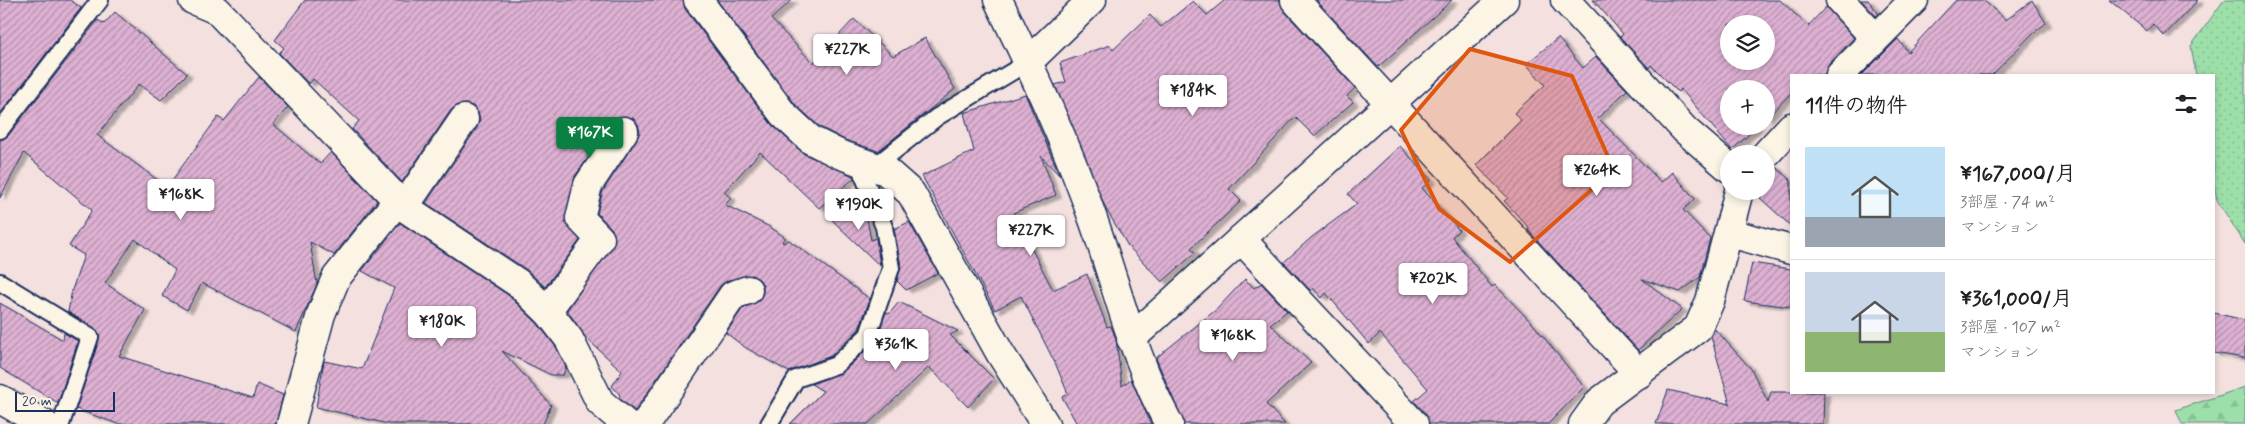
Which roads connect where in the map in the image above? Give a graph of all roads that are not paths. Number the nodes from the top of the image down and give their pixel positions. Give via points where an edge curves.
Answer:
1 (100, 0) edge
2 (698, 0) edge
3 (998, 0) edge
4 (1092, 0) edge
5 (1295, 0) edge
6 (1504, 0) edge
7 (1565, 0) edge
8 (1840, 0) edge
9 (1914, 0) edge
10 (210, 3) edge
11 (1875, 38) junction
12 (1028, 62) junction
13 (1841, 74) edge
14 (1391, 104) junction
15 (464, 119) dead end
16 (1790, 128) edge
17 (0, 130) edge
18 (624, 131) dead end
19 (1774, 145) edge
20 (1720, 160) edge
21 (866, 164) junction
22 (1737, 200) edge
23 (401, 204) junction
24 (1730, 233) junction
25 (1241, 239) junction
26 (1790, 250) edge
27 (0, 282) edge
28 (748, 290) dead end
29 (547, 311) junction
30 (1132, 339) junction
31 (1639, 374) junction
32 (0, 399) edge
33 (44, 424) edge
34 (61, 424) edge
35 (291, 424) edge
36 (626, 424) edge
37 (645, 424) edge
38 (769, 424) edge
39 (1044, 424) edge
40 (1169, 424) edge
41 (1414, 424) edge
42 (1583, 424) edge

1 - 17 lane
2 - 21 street via 783,114 812,140
3 - 12 street
4 - 12 street
5 - 14 street
6 - 14 street
7 - 20 street via 1685,130
8 - 11 street
9 - 11 street
10 - 23 street
11 - 13 street
12 - 21 lane
12 - 30 street via 1094,222
14 - 25 street
14 - 31 street
15 - 23 street
16 - 19 street
18 - 29 street via 588,185 580,218 600,239
21 - 38 lane via 884,227 891,268 871,327 868,335 836,365 796,379
21 - 39 street via 886,171 911,193 1000,353
22 - 24 street
23 - 29 street via 518,282
23 - 35 street via 336,278 321,314
24 - 26 street
24 - 31 street via 1710,301 1698,328
25 - 30 street
25 - 41 street
27 - 34 lane via 90,337
28 - 37 street via 733,295
29 - 36 street via 569,339 600,402
30 - 40 street
31 - 42 street via 1598,402
32 - 33 street

